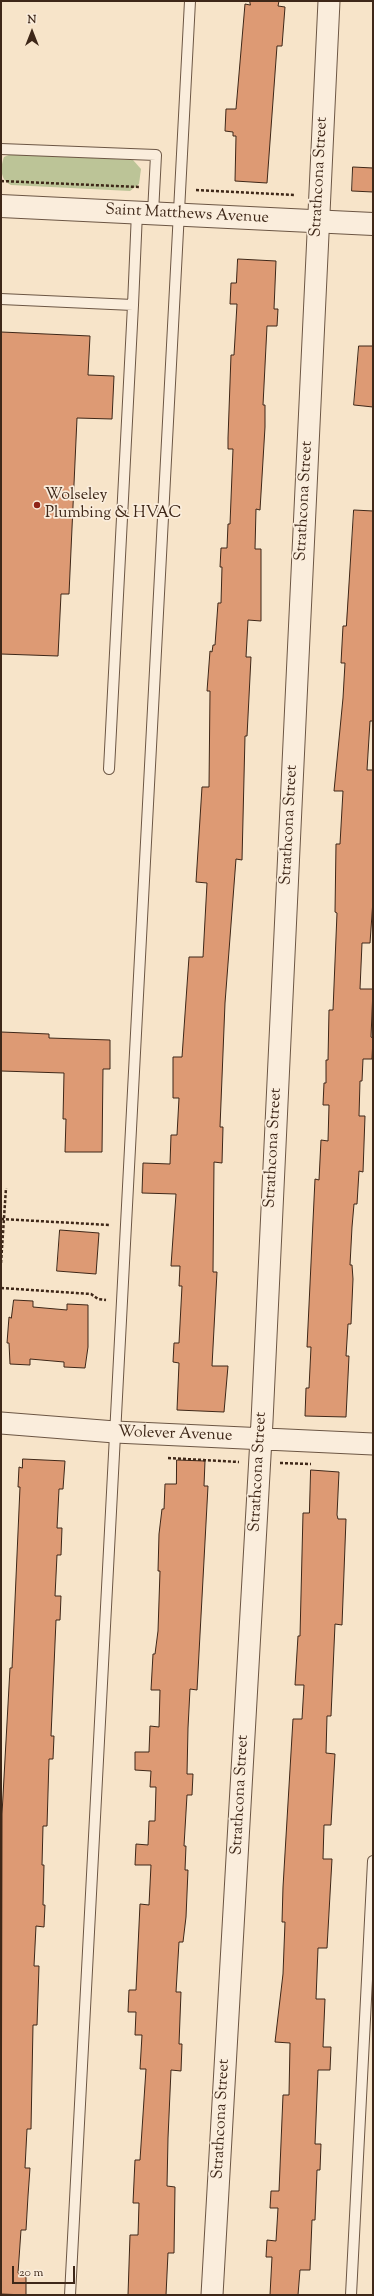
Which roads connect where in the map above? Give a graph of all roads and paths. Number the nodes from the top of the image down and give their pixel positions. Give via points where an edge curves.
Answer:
1 (190, 1) edge
2 (329, 1) edge
3 (1, 148) edge
4 (1, 206) edge
5 (145, 212) junction
6 (179, 214) junction
7 (318, 222) junction
8 (373, 224) edge
9 (1, 299) edge
10 (133, 304) junction
11 (109, 769) dead end
12 (6, 1188) dead end
13 (3, 1219) edge
14 (126, 1226) junction
15 (1, 1263) edge
16 (1, 1288) edge
17 (122, 1307) junction
18 (1, 1423) edge
19 (115, 1432) junction
20 (261, 1438) junction
21 (373, 1444) edge
22 (373, 1861) edge
23 (70, 2295) edge
24 (212, 2295) edge
25 (351, 2295) edge

1 - 6 lane
2 - 7 street, Strathcona Street
3 - 5 lane via 156,154
4 - 5 street, Saint Matthews Avenue
5 - 6 street, Saint Matthews Avenue
5 - 10 lane
6 - 7 street, Saint Matthews Avenue
6 - 14 lane
7 - 8 street, Saint Matthews Avenue
7 - 20 street, Strathcona Street
9 - 10 lane
10 - 11 lane
12 - 13 path
13 - 14 path
13 - 15 path
14 - 17 lane
16 - 17 path via 91,1294 98,1299 113,1300
17 - 19 lane
18 - 19 street, Wolever Avenue
19 - 20 street, Wolever Avenue
19 - 23 lane
20 - 21 street, Wolever Avenue
20 - 24 street, Strathcona Street
22 - 25 lane

